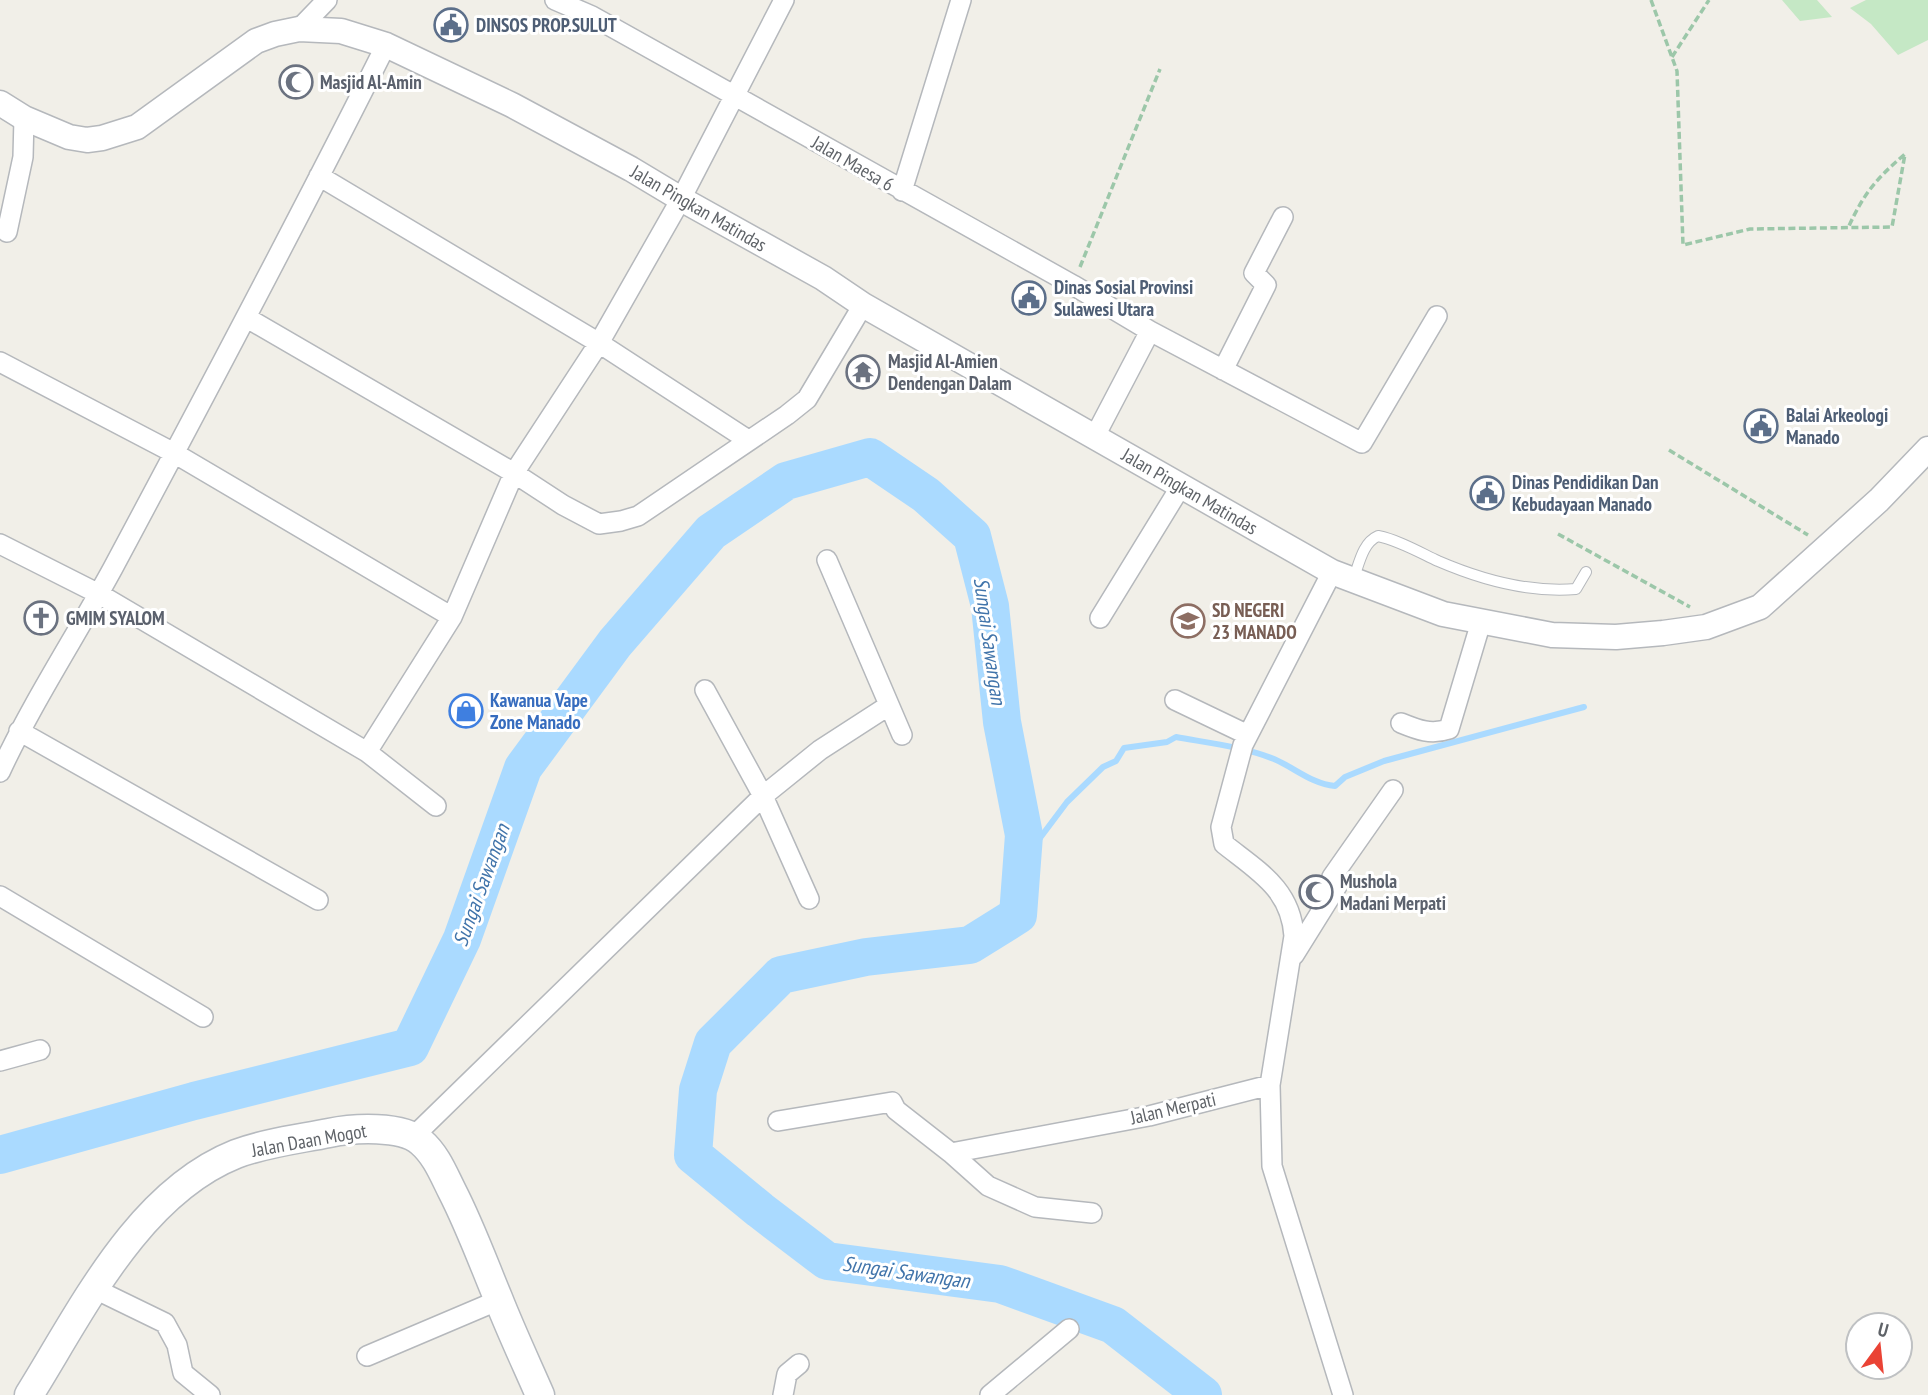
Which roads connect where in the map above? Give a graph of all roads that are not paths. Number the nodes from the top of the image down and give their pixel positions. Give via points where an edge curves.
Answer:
1 (327, 0) edge
2 (555, 0) edge
3 (784, 0) edge
4 (961, 0) edge
5 (594, 8) edge
6 (299, 29) junction
7 (386, 45) junction
8 (734, 95) junction
9 (0, 103) edge
10 (24, 118) junction
11 (319, 176) junction
12 (902, 191) junction
13 (681, 199) junction
14 (1283, 217) dead end
15 (7, 232) dead end
16 (863, 305) junction
17 (1437, 316) dead end
18 (247, 318) junction
19 (1150, 331) junction
20 (599, 342) junction
21 (0, 362) edge
22 (1223, 370) junction
23 (1095, 436) junction
24 (748, 440) junction
25 (1928, 449) edge
26 (174, 453) junction
27 (514, 473) junction
28 (1181, 486) junction
29 (0, 544) edge
30 (827, 560) dead end
31 (1586, 572) dead end
32 (1343, 576) junction
33 (99, 594) junction
34 (452, 617) junction
35 (1100, 618) dead end
36 (1481, 622) junction
37 (705, 691) dead end
38 (1175, 701) dead end
39 (888, 706) junction
40 (1401, 723) dead end
41 (19, 732) junction
42 (901, 734) dead end
43 (1245, 740) junction
44 (367, 752) junction
45 (0, 772) edge
46 (1393, 790) dead end
47 (763, 796) junction
48 (436, 806) dead end
49 (809, 899) dead end
50 (318, 900) dead end
51 (2, 903) edge
52 (1290, 962) junction
53 (203, 1017) dead end
54 (40, 1050) dead end
55 (0, 1061) edge
56 (1270, 1085) junction
57 (778, 1121) dead end
58 (414, 1136) junction
59 (951, 1153) junction
60 (1092, 1213) dead end
61 (93, 1288) junction
62 (499, 1300) junction
63 (1069, 1329) dead end
64 (367, 1356) dead end
65 (799, 1364) dead end
66 (29, 1395) edge
67 (210, 1395) edge
68 (540, 1395) edge
69 (783, 1395) edge
70 (990, 1395) edge
71 (1343, 1395) edge

1 - 6 street
2 - 5 street, Jalan Maesa 6
3 - 8 street
4 - 12 street
5 - 8 street, Jalan Maesa 6
6 - 7 street, Jalan Pingkan Matindas via 341,31
6 - 10 street, Jalan Pingkan Matindas via 256,41 137,127 121,133 87,140
7 - 11 street
7 - 13 street, Jalan Pingkan Matindas via 512,105
8 - 12 street, Jalan Maesa 6
8 - 13 street
9 - 10 street, Jalan Pingkan Matindas
10 - 15 street via 23,157
11 - 18 street
11 - 20 street
12 - 19 street, Jalan Maesa 6
13 - 16 street, Jalan Pingkan Matindas
13 - 20 street
14 - 22 street via 1254,273 1266,285
16 - 23 street, Jalan Pingkan Matindas
16 - 24 street via 807,398
17 - 22 street, Jalan Maesa 6 via 1362,443
18 - 26 street
18 - 27 street
19 - 22 street, Jalan Maesa 6
19 - 23 street
20 - 24 street
20 - 27 street
21 - 26 street
23 - 28 street, Jalan Pingkan Matindas
24 - 27 street via 638,516 621,521 598,524
25 - 36 street, Jalan Pingkan Matindas via 1828,548 1760,607 1706,627 1616,637 1552,635
26 - 33 street
26 - 34 street
27 - 34 street
28 - 32 street, Jalan Pingkan Matindas
28 - 35 street
29 - 33 street
30 - 39 street
31 - 32 lane via 1576,589 1502,583 1471,575 1378,536
32 - 36 street, Jalan Pingkan Matindas via 1443,614
32 - 43 street
33 - 41 street
33 - 44 street
34 - 44 street
36 - 40 street via 1449,729 1420,731
37 - 47 street
38 - 43 street
39 - 42 street
39 - 47 street via 820,750
41 - 45 street
41 - 50 street
43 - 52 street via 1220,827 1224,844 1269,879 1287,902 1294,936
44 - 48 street
46 - 52 street via 1332,877 1337,886
47 - 49 street
47 - 58 street
51 - 53 street
52 - 56 street
54 - 55 street
56 - 59 street, Jalan Merpati via 1149,1116
56 - 71 street via 1272,1166
57 - 59 street via 892,1102
58 - 61 main road, Jalan Daan Mogot via 374,1128 346,1129 237,1154 172,1192
58 - 62 main road via 438,1161 470,1224
59 - 60 street via 988,1186 1035,1207
61 - 66 main road, Jalan Daan Mogot
61 - 67 street via 165,1323 177,1345 183,1373
62 - 64 street
62 - 68 main road
63 - 70 street
65 - 69 street via 787,1374

